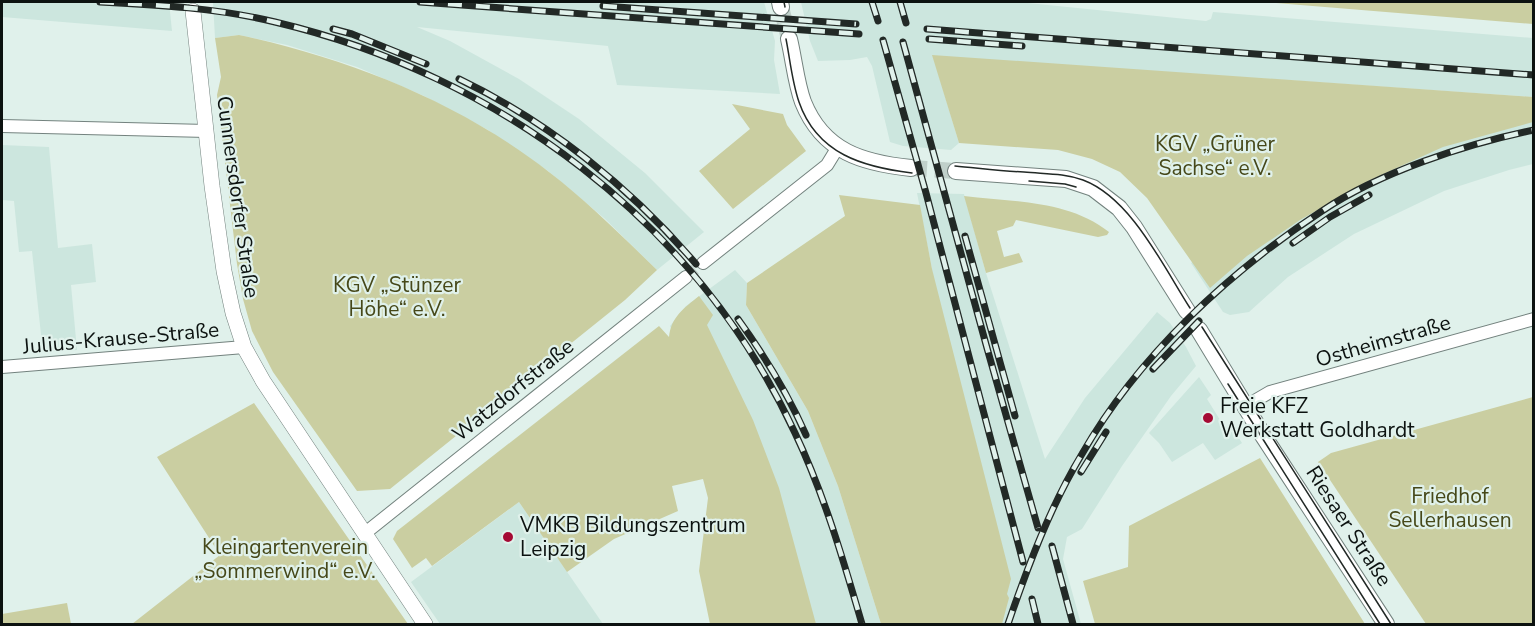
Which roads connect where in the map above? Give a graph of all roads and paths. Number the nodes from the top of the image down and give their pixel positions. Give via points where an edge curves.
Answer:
1 (193, 11) dead end
2 (789, 39) tunnel mouth
3 (2, 126) edge
4 (207, 131) junction
5 (838, 147) junction
6 (911, 168) tunnel mouth
7 (956, 171) tunnel mouth
8 (703, 263) tunnel mouth
9 (686, 277) tunnel mouth
10 (1187, 311) dead end
11 (1533, 319) edge
12 (1199, 330) dead end
13 (244, 347) junction
14 (2, 367) edge
15 (1246, 406) junction
16 (364, 534) junction
17 (425, 624) edge
18 (1386, 624) edge

1 - 4 street, Cunnersdorfer Straße
2 - 5 main road via 803,102 820,129
3 - 4 street
4 - 13 street, Cunnersdorfer Straße via 224,271
5 - 6 main road via 868,162
5 - 8 street via 827,165
7 - 10 main road via 1066,179 1093,188 1119,208 1134,227
9 - 16 street, Watzdorfstraße
11 - 15 street, Ostheimstraße via 1270,392
12 - 15 main road, Riesaer Straße
13 - 14 street, Julius-Krause-Straße
13 - 16 street, Cunnersdorfer Straße
15 - 18 main road, Riesaer Straße
16 - 17 street, Cunnersdorfer Straße

